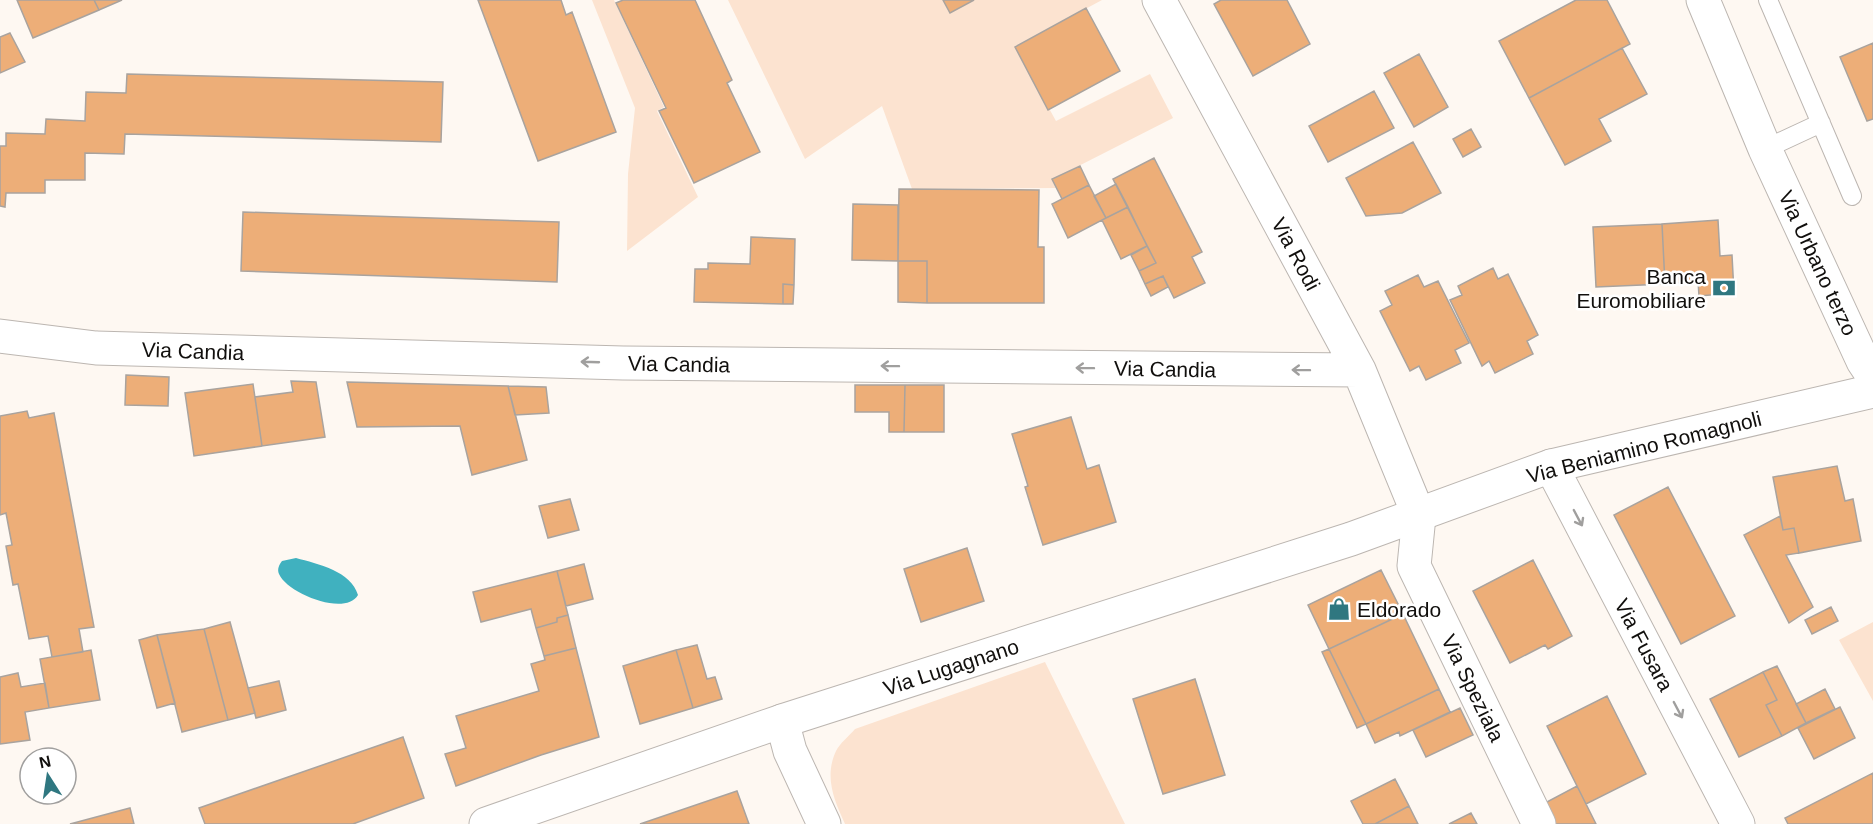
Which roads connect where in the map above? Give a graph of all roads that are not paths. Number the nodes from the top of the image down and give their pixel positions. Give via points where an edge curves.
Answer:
1 (1159, 0) edge
2 (1702, 0) edge
3 (1767, 0) edge
4 (1821, 123) junction
5 (1765, 149) junction
6 (1852, 196) dead end
7 (0, 336) edge
8 (1359, 370) junction
9 (1873, 376) edge
10 (1873, 391) edge
11 (1551, 466) junction
12 (1419, 516) junction
13 (782, 721) junction
14 (486, 824) edge
15 (824, 824) edge
16 (1539, 824) edge
17 (1738, 824) edge

1 - 8 street, Via Rodi
2 - 5 street, Via Urbano terzo
3 - 4 lane
4 - 5 lane
4 - 6 lane
5 - 9 street, Via Urbano terzo
8 -> 7 street, Via Candia via 623,363 96,348
8 - 12 street, Via Rodi
10 - 11 street, Via Beniamino Romagnoli
11 - 12 street, Via Beniamino Romagnoli
11 -> 17 street, Via Fusara
12 - 13 street, Via Lugagnano
12 - 16 street, Via Speziala via 1414,566
13 - 14 street, Via Lugagnano
13 - 15 street via 790,751

